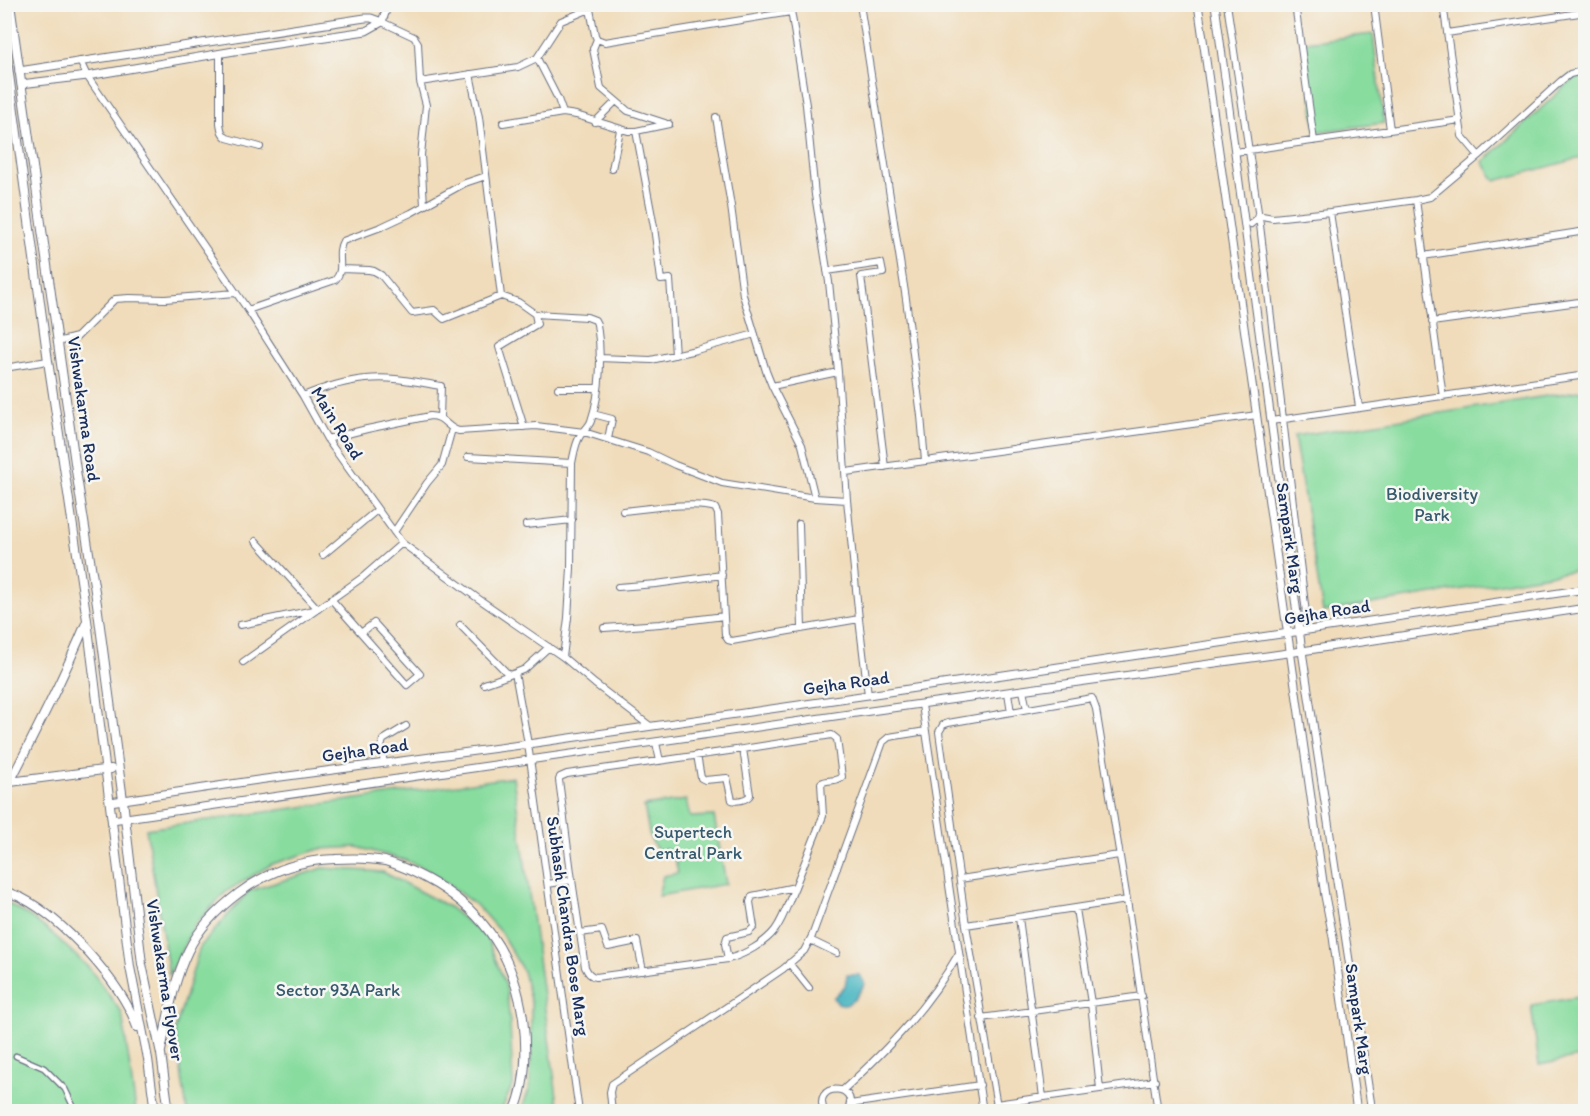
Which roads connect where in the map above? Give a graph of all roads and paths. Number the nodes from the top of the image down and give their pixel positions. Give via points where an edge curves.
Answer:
1 (10, 4) edge
2 (388, 4) edge
3 (790, 4) edge
4 (860, 4) edge
5 (1198, 4) edge
6 (1215, 4) edge
7 (1227, 4) edge
8 (1295, 4) edge
9 (1374, 4) edge
10 (1443, 4) edge
11 (590, 7) edge
12 (792, 12) junction
13 (1586, 12) edge
14 (382, 22) junction
15 (1447, 33) junction
16 (4, 38) edge
17 (597, 39) junction
18 (220, 54) junction
19 (537, 58) junction
20 (80, 61) junction
21 (1586, 70) edge
22 (11, 72) edge
23 (470, 74) junction
24 (87, 76) junction
25 (420, 82) junction
26 (12, 86) edge
27 (616, 101) junction
28 (563, 112) junction
29 (716, 117) dead end
30 (1460, 120) junction
31 (595, 122) junction
32 (503, 123) dead end
33 (620, 130) junction
34 (1390, 130) junction
35 (636, 131) junction
36 (1314, 141) junction
37 (260, 147) dead end
38 (1249, 149) junction
39 (1235, 152) junction
40 (1479, 156) junction
41 (612, 169) dead end
42 (486, 176) junction
43 (1416, 200) junction
44 (424, 205) junction
45 (1330, 212) junction
46 (1259, 217) junction
47 (1273, 218) junction
48 (1248, 224) junction
49 (1260, 225) junction
50 (1586, 231) edge
51 (1423, 256) junction
52 (341, 269) junction
53 (827, 271) junction
54 (235, 293) junction
55 (501, 296) junction
56 (1586, 301) edge
57 (248, 310) junction
58 (535, 314) junction
59 (1432, 322) junction
60 (755, 334) junction
61 (57, 342) junction
62 (675, 355) junction
63 (599, 358) junction
64 (48, 361) junction
65 (4, 368) edge
66 (838, 372) junction
67 (1586, 375) edge
68 (772, 386) junction
69 (558, 388) dead end
70 (598, 388) junction
71 (303, 396) junction
72 (1443, 397) junction
73 (1359, 407) junction
74 (592, 414) junction
75 (1257, 415) junction
76 (440, 418) junction
77 (1282, 418) junction
78 (1271, 421) junction
79 (58, 423) junction
80 (69, 423) junction
81 (524, 427) junction
82 (452, 429) junction
83 (584, 432) junction
84 (327, 439) junction
85 (608, 440) junction
86 (468, 457) dead end
87 (925, 461) junction
88 (572, 463) junction
89 (885, 467) junction
90 (846, 472) junction
91 (814, 498) junction
92 (847, 500) junction
93 (377, 510) junction
94 (623, 511) dead end
95 (572, 520) junction
96 (799, 524) dead end
97 (526, 525) dead end
98 (394, 532) junction
99 (256, 542) dead end
100 (402, 543) junction
101 (323, 555) dead end
102 (722, 575) junction
103 (618, 587) dead end
104 (1586, 589) edge
105 (331, 599) junction
106 (1586, 608) edge
107 (318, 609) junction
108 (724, 616) junction
109 (859, 619) junction
110 (87, 620) junction
111 (240, 625) dead end
112 (460, 625) dead end
113 (604, 628) dead end
114 (802, 628) junction
115 (1304, 631) junction
116 (361, 633) junction
117 (1288, 633) junction
118 (549, 647) junction
119 (1302, 651) junction
120 (1291, 653) junction
121 (563, 657) junction
122 (243, 662) dead end
123 (512, 674) junction
124 (484, 684) dead end
125 (1023, 691) junction
126 (1008, 693) junction
127 (868, 695) junction
128 (922, 705) junction
129 (1027, 709) junction
130 (1011, 712) junction
131 (406, 726) dead end
132 (650, 726) junction
133 (926, 731) junction
134 (656, 743) junction
135 (528, 744) junction
136 (743, 749) junction
137 (697, 755) junction
138 (530, 760) junction
139 (660, 761) junction
140 (384, 763) junction
141 (119, 769) junction
142 (107, 770) junction
143 (7, 783) edge
144 (4, 790) edge
145 (123, 800) junction
146 (110, 802) junction
147 (125, 818) junction
148 (112, 820) junction
149 (1119, 855) junction
150 (960, 879) junction
151 (572, 880) junction
152 (548, 884) junction
153 (795, 887) junction
154 (4, 891) edge
155 (1127, 900) junction
156 (1076, 909) junction
157 (1019, 918) junction
158 (966, 925) junction
159 (580, 933) junction
160 (810, 940) junction
161 (960, 952) junction
162 (837, 953) dead end
163 (728, 959) junction
164 (789, 963) junction
165 (643, 971) junction
166 (809, 988) dead end
167 (1142, 996) junction
168 (1091, 1004) junction
169 (1032, 1011) junction
170 (981, 1018) junction
171 (161, 1054) junction
172 (16, 1056) dead end
173 (148, 1059) junction
174 (1155, 1081) junction
175 (980, 1085) junction
176 (1100, 1089) junction
177 (843, 1090) junction
178 (1043, 1097) junction
179 (850, 1104) junction
180 (996, 1104) junction
181 (824, 1111) edge
182 (76, 1112) edge
183 (155, 1112) edge
184 (168, 1112) edge
185 (514, 1112) edge
186 (579, 1112) edge
187 (612, 1112) edge
188 (812, 1112) edge
189 (847, 1112) edge
190 (983, 1112) edge
191 (998, 1112) edge
192 (1158, 1112) edge
193 (1357, 1112) edge
194 (1372, 1112) edge

1 - 22 main road, Vishwakarma Road
2 - 14 street
3 - 12 street
4 - 87 street via 906,299
5 - 75 street, Sampark Marg
6 - 39 street, Sampark Marg
7 - 38 street
8 - 36 street
9 - 34 street
10 - 15 street
11 - 17 street
11 - 19 street via 561,21
12 - 17 street via 605,42
12 - 53 street
13 - 15 street
14 - 18 street via 366,31
14 - 20 street via 365,18
14 - 25 street via 416,39
15 - 30 street
16 - 22 main road, Vishwakarma Road
17 - 27 street via 593,49 601,88
18 - 24 street
18 - 37 street via 221,132 227,138
19 - 23 street via 518,67
19 - 28 street
20 - 22 street
20 - 24 street, Main Road
21 - 40 street via 1561,81
22 - 26 main road, Vishwakarma Road
23 - 25 street
23 - 42 street
24 - 26 street
24 - 54 street, Main Road
25 - 44 street via 426,105 421,155
26 - 61 main road, Vishwakarma Road
26 - 64 main road, Vishwakarma Road
27 - 31 street
27 - 35 street via 628,111 669,124
28 - 31 street
28 - 32 street
29 - 60 street via 744,295
30 - 34 street
30 - 40 street via 1462,136
31 - 33 street
33 - 35 street
33 - 41 street
34 - 36 street
35 - 62 street via 661,280 670,279
36 - 38 street
38 - 39 street
38 - 46 street
39 - 48 street, Sampark Marg
40 - 43 street via 1436,193
42 - 44 street
42 - 55 street
43 - 45 street
43 - 51 street
44 - 52 street via 343,241
45 - 47 street
45 - 73 street
46 - 47 street
46 - 48 street
46 - 49 street
47 - 49 street
48 - 49 street
48 - 78 street, Sampark Marg
49 - 77 street
50 - 51 street
51 - 59 street
52 - 55 street via 374,271 412,313 434,310 444,319
52 - 57 street via 331,283
53 - 66 street
53 - 89 street via 881,263 883,273 861,276
54 - 57 street, Main Road
54 - 61 street via 115,299 77,337
55 - 58 street
56 - 59 street
57 - 71 street, Main Road
58 - 63 street via 595,320
58 - 81 street via 537,324 499,346
59 - 72 street
60 - 62 street
60 - 68 street
61 - 80 main road, Vishwakarma Road
62 - 63 street via 651,360
63 - 70 street
64 - 65 street
64 - 79 main road, Vishwakarma Road
66 - 68 street
66 - 90 street
67 - 72 street
68 - 91 street via 802,445
69 - 70 street
70 - 74 street
71 - 76 street via 368,379 441,386
71 - 84 street, Main Road
72 - 73 street
73 - 77 street
74 - 83 street
74 - 85 street via 612,419
75 - 87 street
75 - 117 street, Sampark Marg
76 - 82 street
76 - 84 street via 430,416
77 - 78 street
77 - 115 street
78 - 115 street, Sampark Marg
79 - 80 main road
79 - 110 main road, Vishwakarma Road
80 - 141 main road, Vishwakarma Road
81 - 82 street
81 - 83 street
82 - 98 street via 442,465
83 - 85 street
83 - 88 street
84 - 93 street, Main Road
85 - 91 street via 722,483
86 - 88 street
87 - 89 street
88 - 95 street
89 - 90 street
90 - 92 street
91 - 92 street
92 - 109 street
93 - 98 street, Main Road
93 - 101 street
94 - 102 street via 702,505 715,508
95 - 97 street
95 - 121 street
96 - 114 street
98 - 100 street, Main Road
99 - 107 street
100 - 105 street
100 - 118 street, Main Road
102 - 103 street
102 - 108 street
104 - 115 street, Gejha Road
105 - 107 street
105 - 116 street
106 - 119 street, Gejha Road
107 - 111 street
107 - 122 street
108 - 113 street
108 - 114 street via 726,638 732,641
109 - 114 street
109 - 127 street
110 - 142 main road, Vishwakarma Road
110 - 143 main road
112 - 123 street
115 - 117 street, Gejha Road
115 - 119 street, Sampark Marg
116 - 116 street via 407,685 420,674 374,623
117 - 120 street, Sampark Marg
117 - 127 street, Gejha Road
118 - 121 street, Main Road
118 - 123 street via 531,664
119 - 120 street, Gejha Road
119 - 194 street, Sampark Marg
120 - 125 street, Gejha Road
120 - 193 street, Sampark Marg
121 - 132 street, Main Road
123 - 124 street
123 - 135 street, Subhash Chandra Bose Marg via 519,688
125 - 126 street, Gejha Road
125 - 129 street
126 - 128 street, Gejha Road
126 - 130 street
127 - 132 street, Gejha Road
128 - 133 street
128 - 134 street, Gejha Road
129 - 130 street
129 - 149 street via 1093,699
130 - 150 street via 948,723 939,732
131 - 140 street via 383,740
132 - 135 street, Gejha Road
133 - 160 street via 889,737 883,742
133 - 161 street
134 - 138 street, Gejha Road
134 - 139 street
135 - 138 street, Subhash Chandra Bose Marg
135 - 140 street, Gejha Road
136 - 137 street
136 - 137 street via 750,795 736,801 732,800 727,778 701,778
136 - 153 street via 832,735 837,739 842,777 821,783 823,816
137 - 139 street
138 - 147 street, Gejha Road
138 - 152 street, Subhash Chandra Bose Marg
139 - 151 street via 560,777
140 - 145 street, Gejha Road
141 - 142 main road
141 - 145 main road, Vishwakarma Road
142 - 143 main road
142 - 146 main road, Vishwakarma Road
143 - 144 main road
145 - 146 street, Gejha Road
145 - 147 main road, Vishwakarma Road
146 - 148 main road, Vishwakarma Road
147 - 148 street, Gejha Road
147 - 171 main road, Vishwakarma Flyover via 142,964
148 - 173 main road, Vishwakarma Flyover via 130,968
149 - 150 street
149 - 155 street
150 - 158 street
151 - 152 street
151 - 159 street
152 - 186 street, Subhash Chandra Bose Marg
153 - 163 street via 774,931 746,952
153 - 163 street via 752,896 754,927 727,938 724,944
154 - 173 main road via 50,916 96,961 134,1017
155 - 156 street
155 - 167 street
156 - 157 street
156 - 168 street
157 - 158 street
157 - 169 street
158 - 170 street
159 - 165 street via 585,968 591,976
159 - 165 street via 602,930 608,947 637,941
160 - 162 street
160 - 164 street
161 - 175 street
161 - 177 street via 919,1012
163 - 165 street
164 - 166 street
164 - 187 street via 612,1084
167 - 168 street
167 - 174 street
168 - 169 street
168 - 176 street
169 - 170 street
169 - 178 street
170 - 180 street
171 - 184 main road, Vishwakarma Flyover
171 - 185 main road via 172,999 189,949 228,902 254,882 284,868 317,860 354,858 386,862 445,889 472,910 506,959 519,996 526,1042 523,1080
172 - 182 street via 44,1068 65,1089
173 - 183 main road, Vishwakarma Flyover
174 - 176 street
174 - 192 street
175 - 179 street
175 - 190 street
176 - 178 street
177 - 179 street
177 - 181 street via 831,1089 824,1094
178 - 180 street
179 - 189 street
180 - 191 street
181 - 188 street

